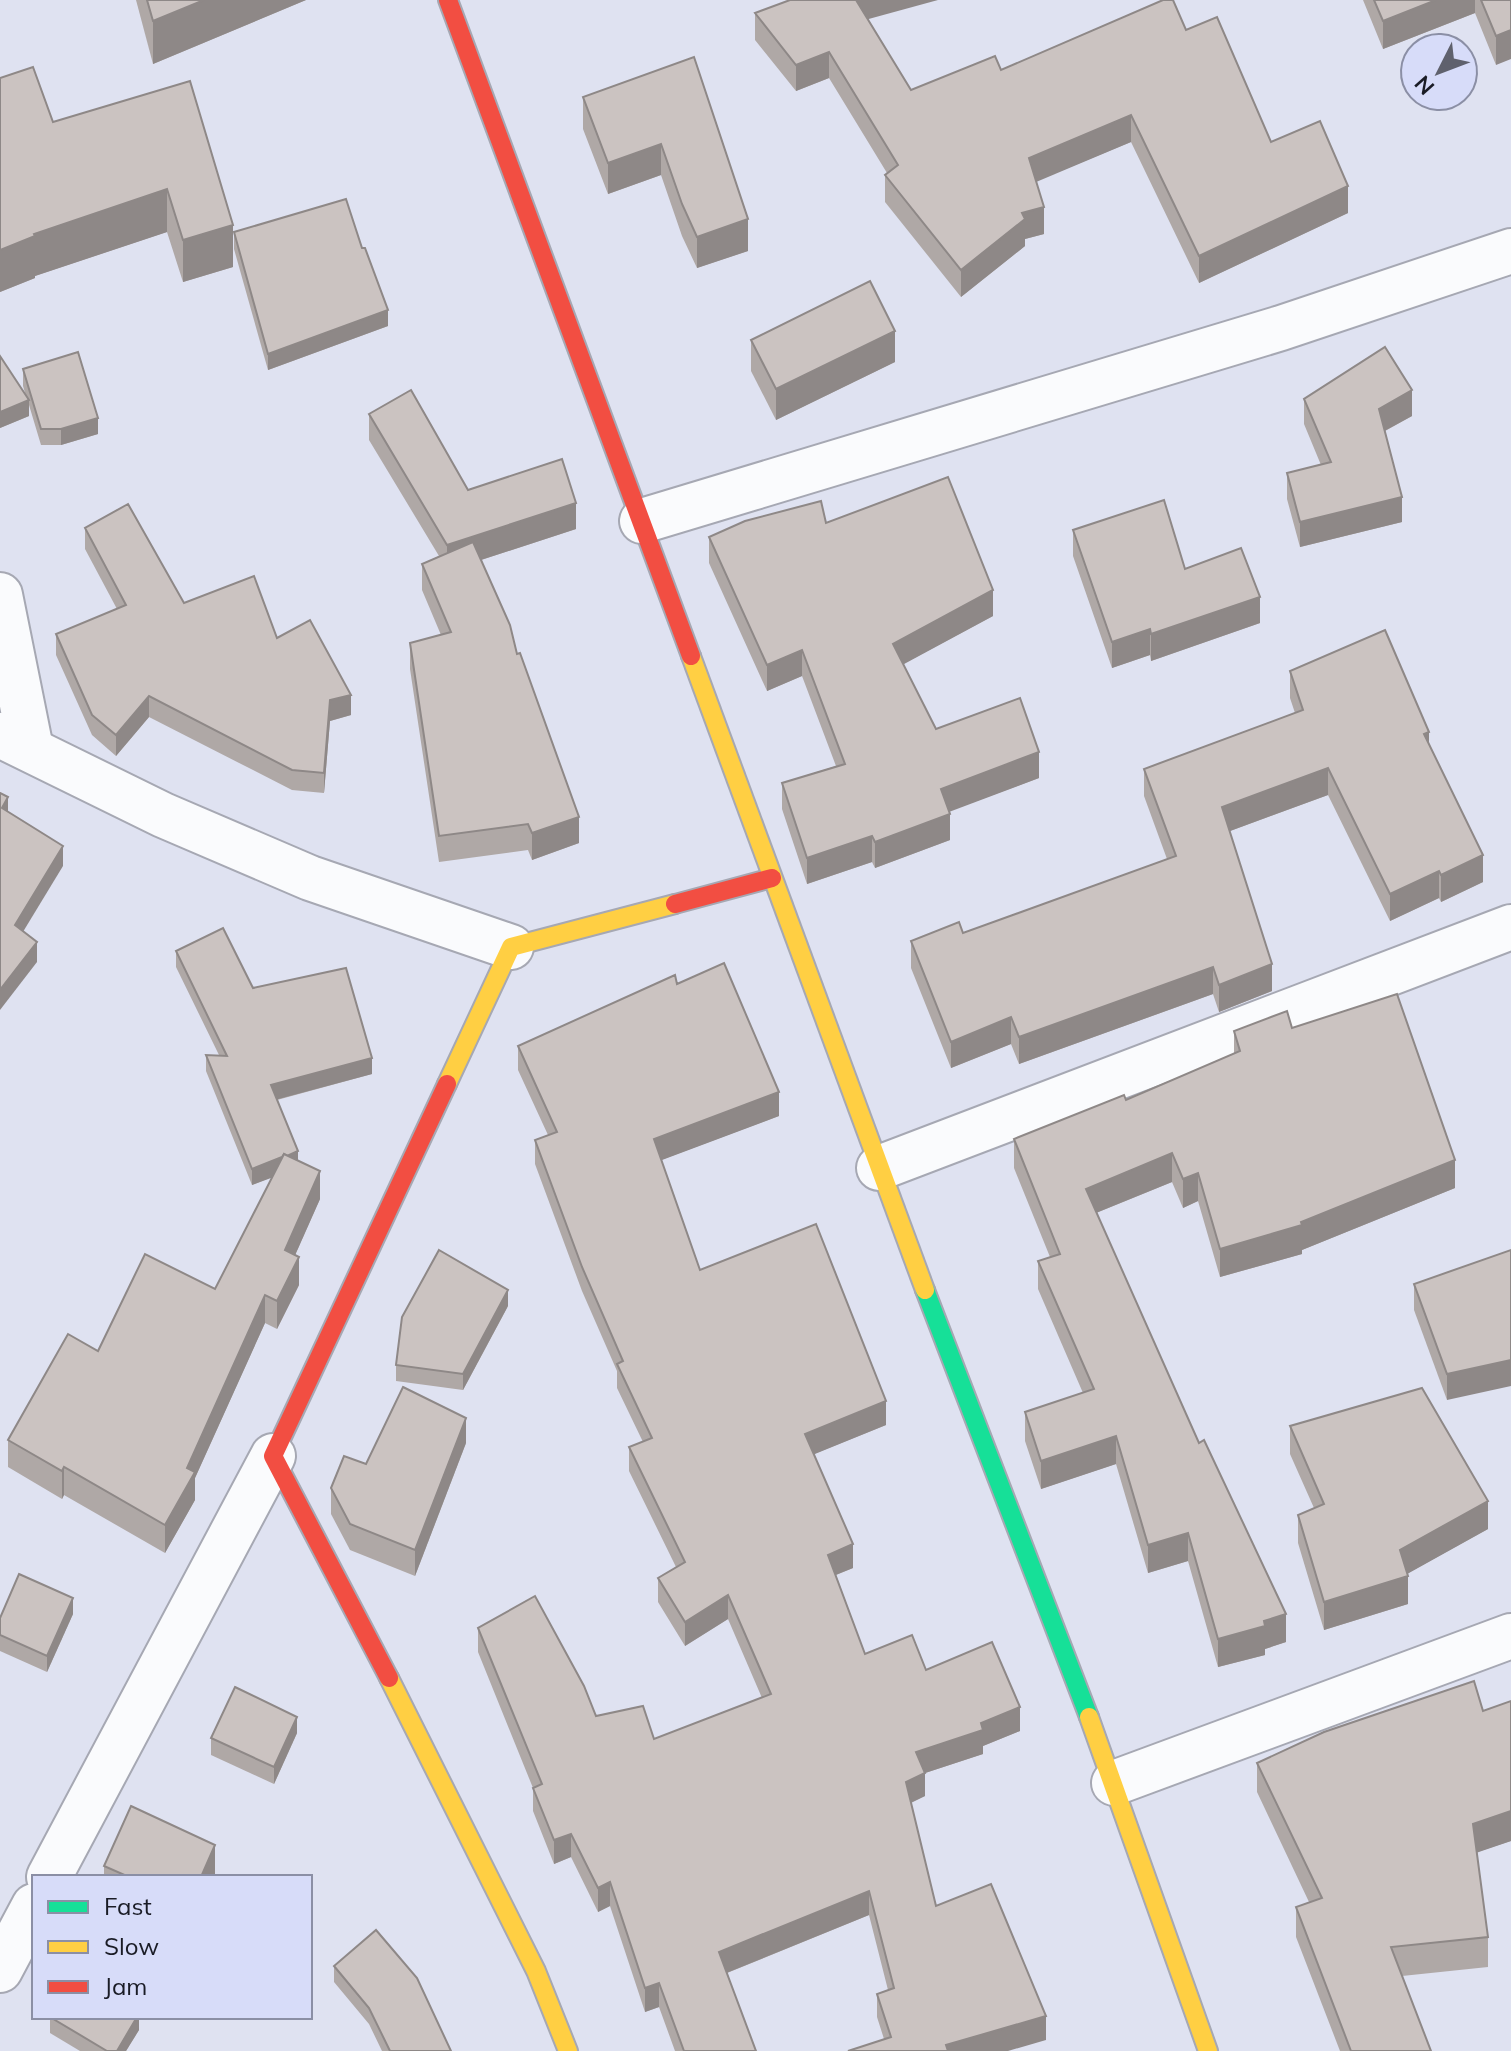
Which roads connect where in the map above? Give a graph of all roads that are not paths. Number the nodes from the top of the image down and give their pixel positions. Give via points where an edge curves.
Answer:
1 (448, 0) edge
2 (1511, 251) edge
3 (642, 521) junction
4 (0, 595) edge
5 (15, 742) edge
6 (772, 878) junction
7 (1511, 927) edge
8 (511, 947) junction
9 (879, 1168) junction
10 (273, 1456) junction
11 (1511, 1636) edge
12 (1114, 1783) junction
13 (50, 1875) edge
14 (32, 1910) edge
15 (0, 1970) edge
16 (568, 2051) edge
17 (1208, 2051) edge

1 - 3 street
2 - 3 street via 1281,328
3 - 6 street
4 - 5 street
5 - 8 street via 163,815 310,878
6 - 8 street
6 - 9 street
7 - 9 street
8 - 10 street
9 - 12 street
10 - 13 street
10 - 16 street via 420,1737 536,1971
11 - 12 street
12 - 17 street
14 - 15 street

